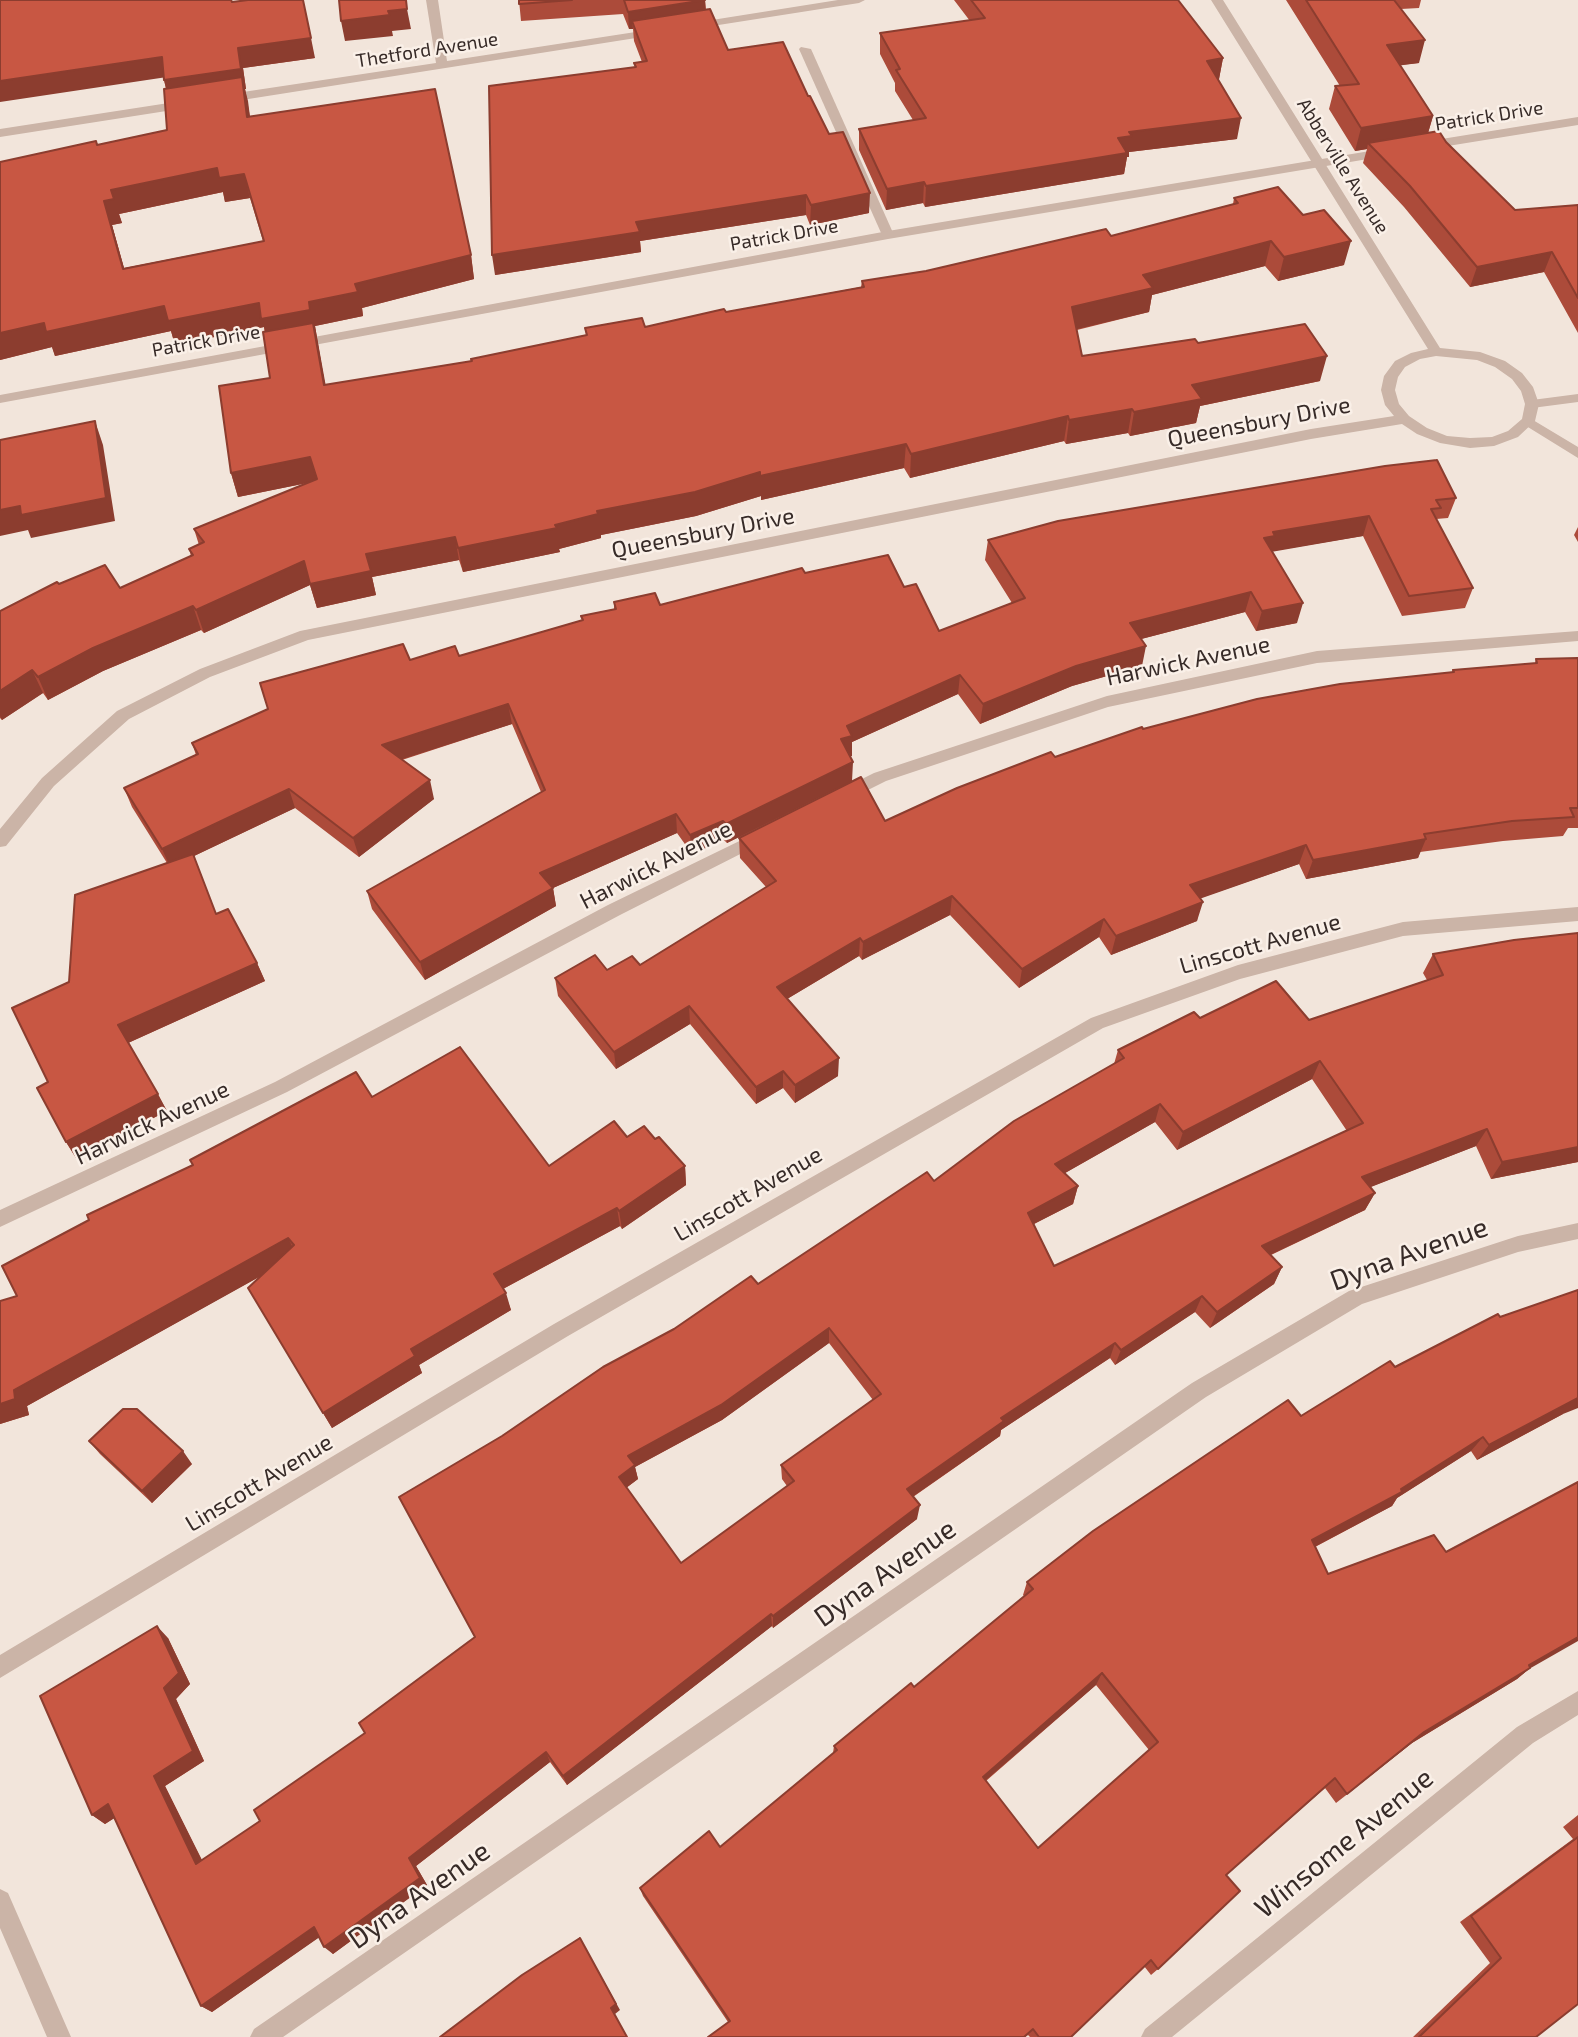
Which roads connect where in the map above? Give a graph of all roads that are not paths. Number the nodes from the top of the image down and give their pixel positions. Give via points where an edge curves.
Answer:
1 (432, 0) edge
2 (859, 0) edge
3 (1217, 0) edge
4 (829, 2) edge
5 (682, 27) edge
6 (669, 29) edge
7 (805, 49) dead end
8 (442, 65) junction
9 (209, 101) edge
10 (195, 103) edge
11 (1578, 121) edge
12 (0, 133) edge
13 (1415, 147) edge
14 (1401, 150) edge
15 (1319, 163) junction
16 (888, 235) junction
17 (1436, 352) junction
18 (1578, 398) edge
19 (0, 399) edge
20 (1532, 404) junction
21 (1404, 419) junction
22 (1528, 421) junction
23 (1578, 453) edge
24 (1578, 636) edge
25 (832, 801) edge
26 (771, 831) edge
27 (0, 841) edge
28 (1578, 914) edge
29 (0, 1219) edge
30 (1578, 1231) edge
31 (0, 1667) edge
32 (1578, 1702) edge
33 (0, 1900) edge
34 (59, 2037) edge
35 (262, 2037) edge
36 (1153, 2037) edge

1 - 8 street
2 - 4 street
3 - 15 street, Abberville Avenue
4 - 5 street
6 - 8 street, Thetford Avenue
7 - 16 street
8 - 9 street, Thetford Avenue
10 - 12 street
11 - 13 street, Patrick Drive
14 - 15 street, Patrick Drive
15 - 16 street, Patrick Drive
15 - 17 street, Abberville Avenue
16 - 19 street, Patrick Drive
17 - 20 street via 1458,352 1500,364 1517,376
17 - 21 street via 1400,364 1391,376 1392,405
18 - 20 street
20 - 22 street
21 - 22 street via 1445,440 1470,443 1514,434
21 - 27 street, Queensbury Drive via 305,635 205,673 122,715 48,782
22 - 23 street
24 - 25 street, Harwick Avenue via 1317,657 1107,702 880,777
26 - 29 street, Harwick Avenue via 281,1087
28 - 31 street, Linscott Avenue via 1403,929 1238,972 1097,1023 561,1330
30 - 35 street, Dyna Avenue via 1518,1244 1356,1297 1199,1390
32 - 36 street, Winsome Avenue via 1525,1735
33 - 34 street

